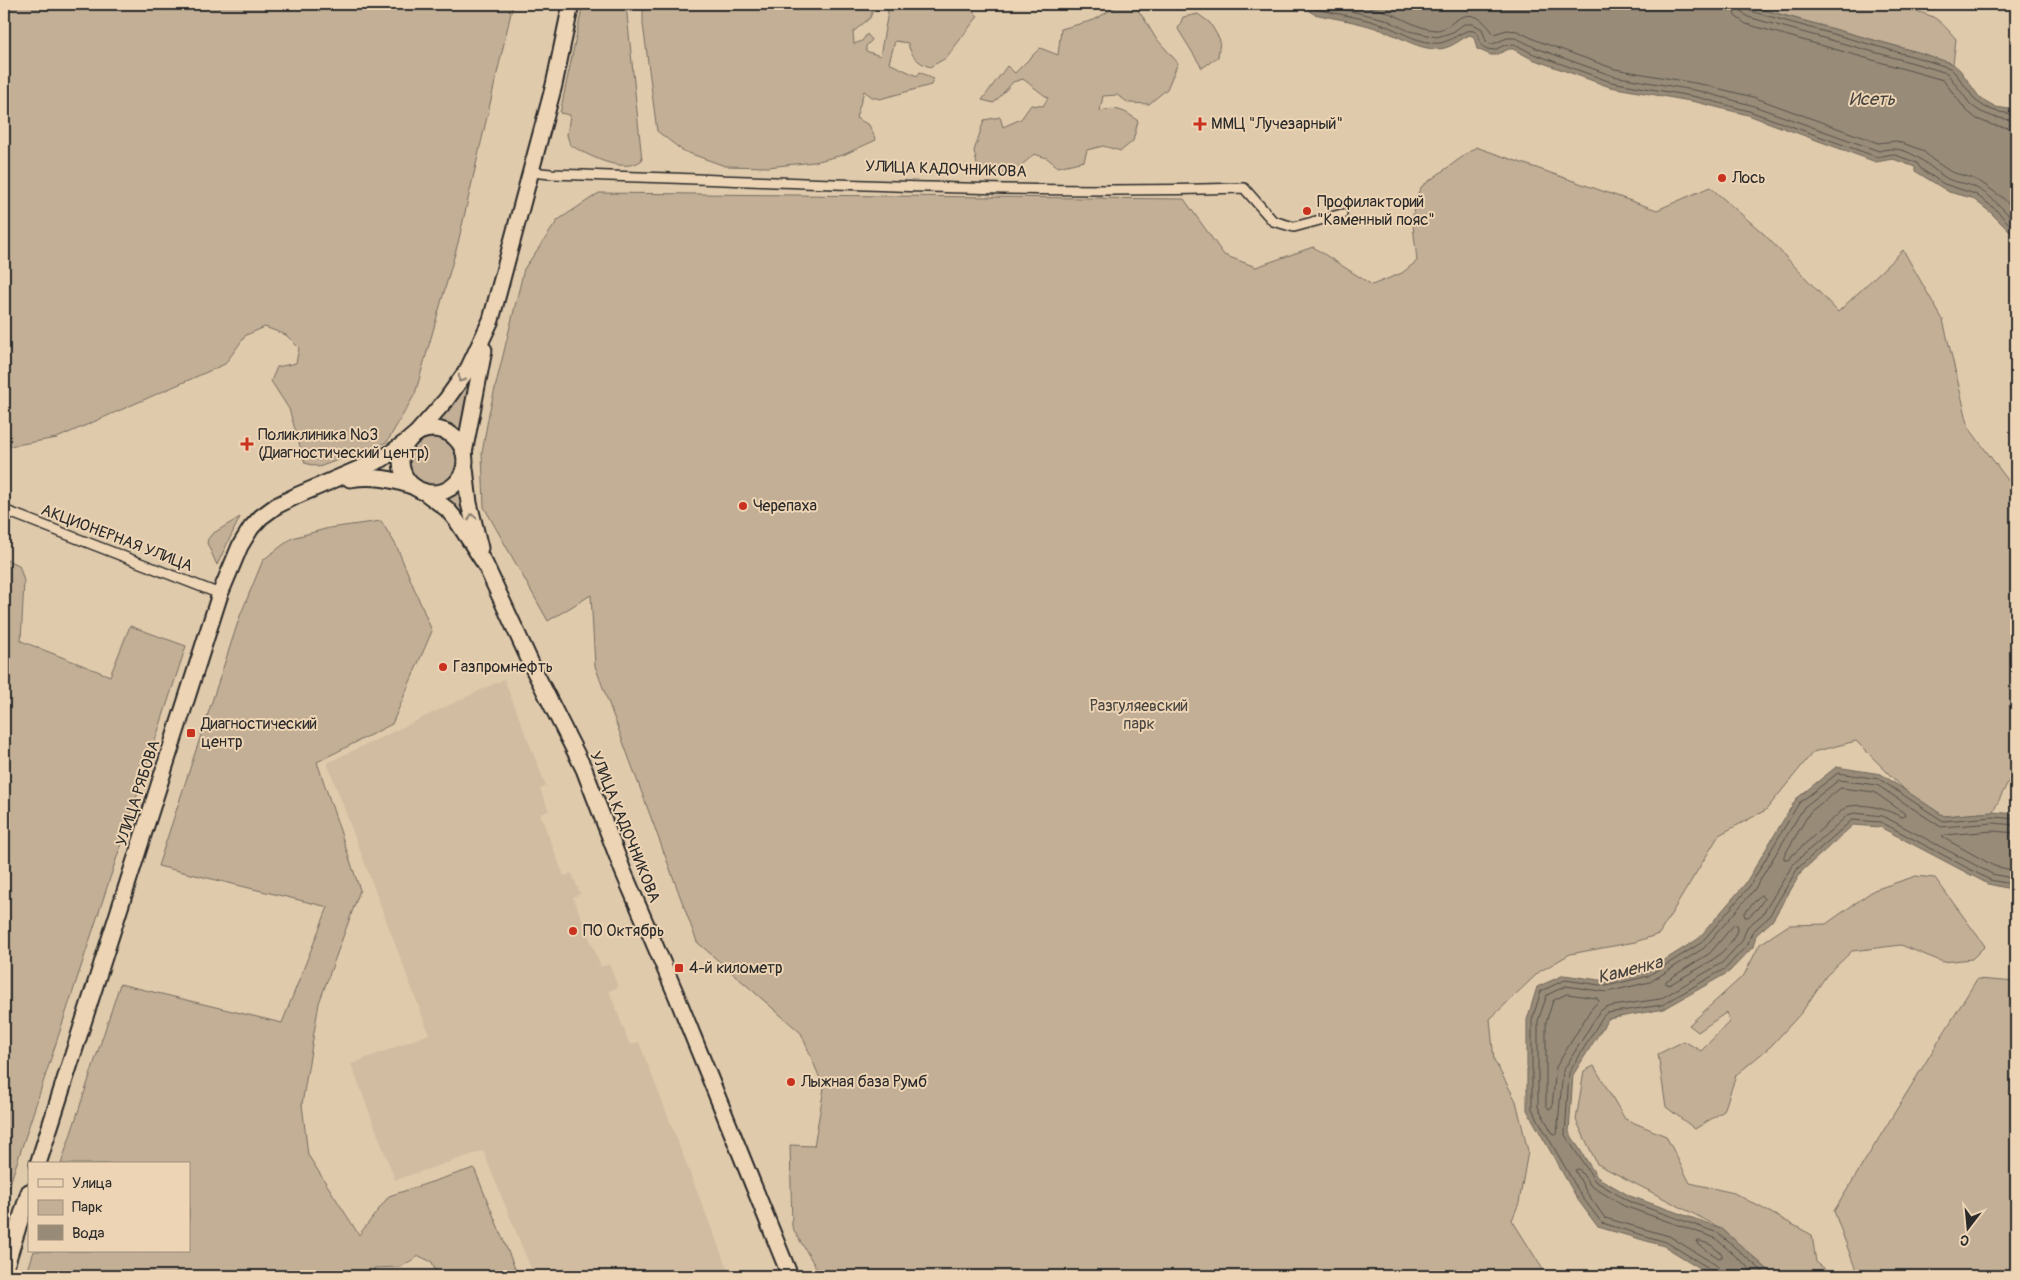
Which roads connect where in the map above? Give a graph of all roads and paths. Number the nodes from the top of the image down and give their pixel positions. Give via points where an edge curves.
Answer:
1 (571, 4) edge
2 (531, 172) junction
3 (1342, 214) dead end
4 (491, 320) junction
5 (412, 438) junction
6 (465, 460) junction
7 (334, 481) junction
8 (419, 489) junction
9 (4, 510) edge
10 (485, 564) junction
11 (220, 594) junction
12 (39, 1162) edge
13 (28, 1194) edge
14 (8, 1243) edge
15 (4, 1272) edge
16 (790, 1276) edge

1 - 2 main road
2 - 3 street, УЛИЦА КАДОЧНИКОВА via 1026,189 1161,191 1244,188 1273,221 1294,227
2 - 4 main road
4 -> 5 main road via 468,369
4 - 6 main road via 475,391
5 - 6 main road via 429,429 444,431 457,439
5 - 7 main road via 391,454
5 - 8 main road via 401,462 405,476
6 - 8 main road via 458,482 445,491 438,493
10 -> 6 main road via 474,526
7 - 8 main road via 375,476
7 - 11 main road, УЛИЦА РЯБОВА via 282,504 258,521 240,546
8 - 10 main road via 447,509
9 - 11 street, АКЦИОНЕРНАЯ УЛИЦА
10 - 16 main road, УЛИЦА КАДОЧНИКОВА via 534,672 584,769
11 - 12 main road, УЛИЦА РЯБОВА
13 - 14 main road
14 - 15 main road

